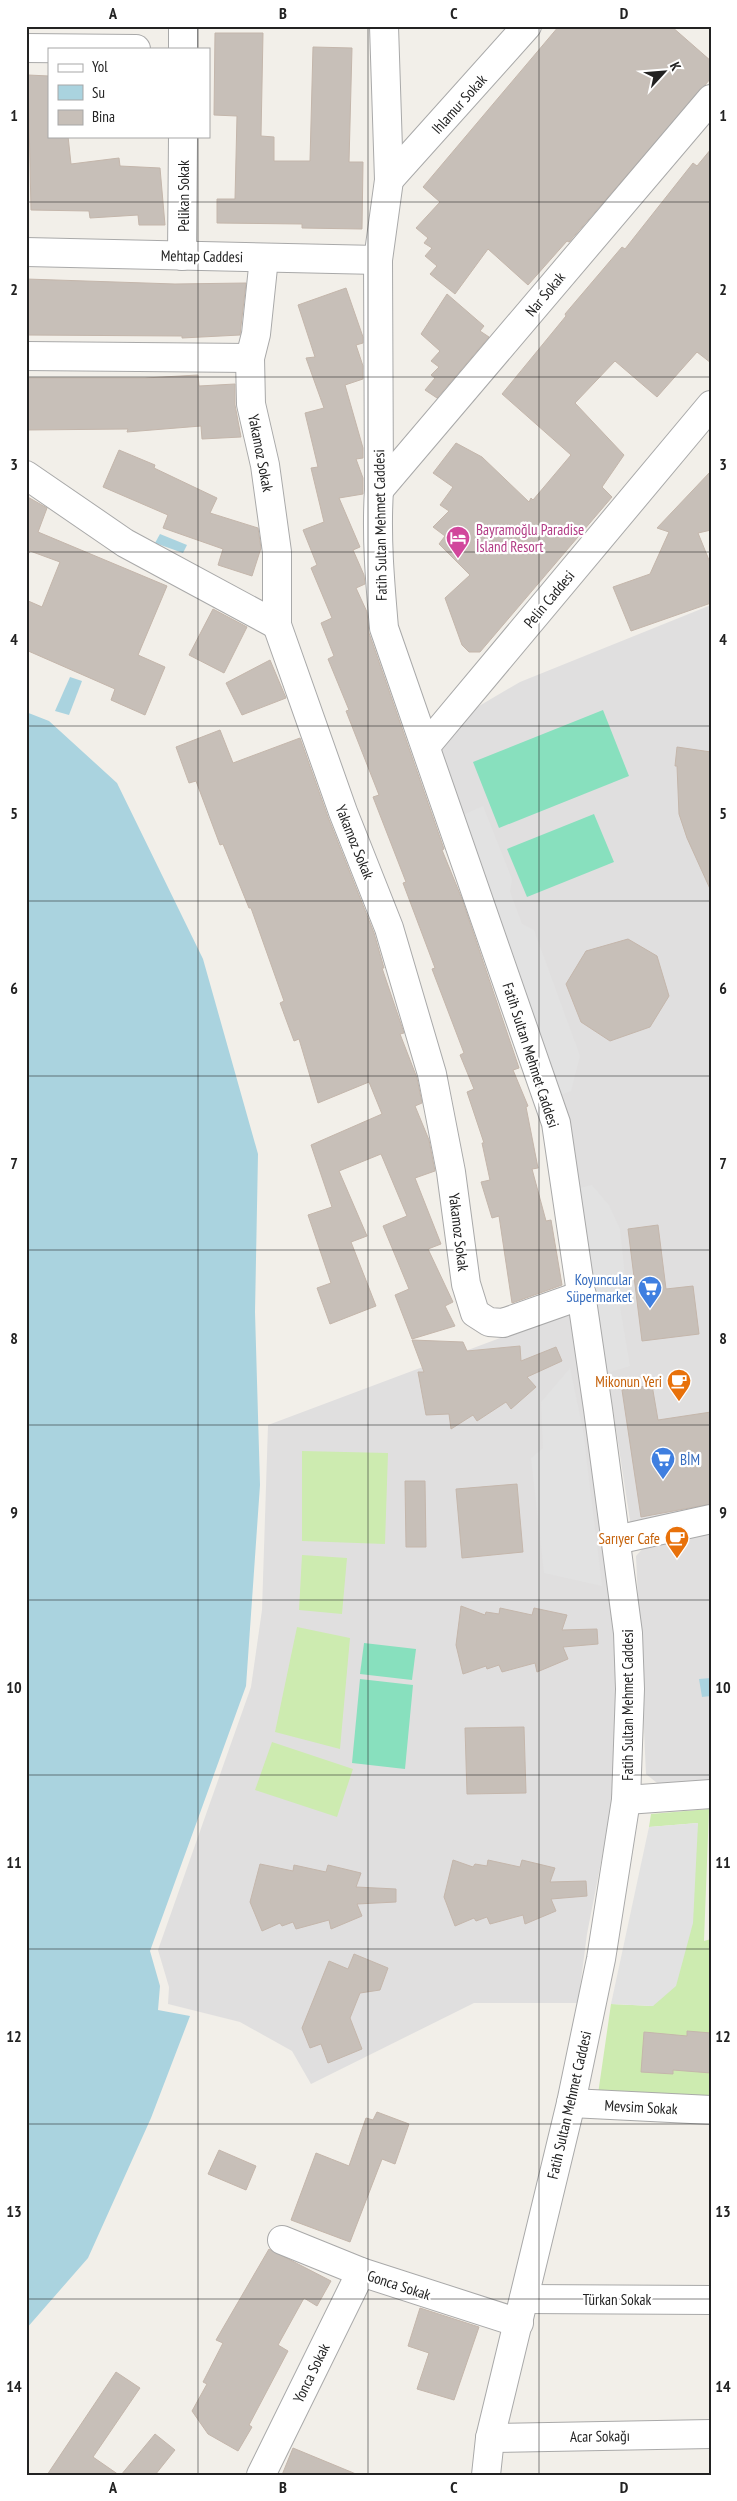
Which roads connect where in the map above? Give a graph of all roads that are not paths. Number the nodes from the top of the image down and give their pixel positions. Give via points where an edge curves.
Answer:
1 (183, 26) edge
2 (384, 26) edge
3 (526, 26) edge
4 (26, 48) edge
5 (48, 48) edge
6 (183, 48) edge
7 (711, 99) edge
8 (183, 138) edge
9 (389, 180) junction
10 (26, 252) edge
11 (182, 256) junction
12 (264, 258) junction
13 (378, 260) junction
14 (26, 356) edge
15 (250, 358) junction
16 (711, 405) edge
17 (26, 475) edge
18 (379, 490) junction
19 (276, 625) junction
20 (426, 746) junction
21 (582, 1295) junction
22 (711, 1520) edge
23 (616, 1540) junction
24 (711, 1794) edge
25 (626, 1800) junction
26 (570, 2103) junction
27 (711, 2110) edge
28 (282, 2240) dead end
29 (361, 2272) junction
30 (711, 2300) edge
31 (521, 2311) junction
32 (711, 2434) edge
33 (490, 2438) junction
34 (262, 2475) edge
35 (486, 2475) edge

1 - 6 street
2 - 9 street, Fatih Sultan Mehmet Caddesi
3 - 9 street, Ihlamur Sokak
4 - 5 street
7 - 18 street, Nar Sokak
8 - 11 street, Pelikan Sokak
9 - 13 street, Fatih Sultan Mehmet Caddesi
10 - 11 street, Mehtap Caddesi
11 - 12 street, Mehtap Caddesi
12 - 13 street, Mehtap Caddesi
12 - 15 street, Yakamoz Sokak via 256,334
13 - 18 street, Fatih Sultan Mehmet Caddesi
14 - 15 street
15 - 19 street, Yakamoz Sokak via 251,404 265,466 277,552
16 - 20 street, Pelin Caddesi
17 - 19 street via 125,543
18 - 20 street, Fatih Sultan Mehmet Caddesi via 377,522 384,628
19 - 21 street, Yakamoz Sokak via 343,812 389,928 427,1056 451,1172 466,1284 475,1313 489,1322 503,1323
20 - 21 street, Fatih Sultan Mehmet Caddesi via 556,1123
21 - 23 street, Fatih Sultan Mehmet Caddesi
22 - 23 street
23 - 25 street, Fatih Sultan Mehmet Caddesi via 630,1689
24 - 25 street
25 - 26 street, Fatih Sultan Mehmet Caddesi via 601,1959
26 - 27 street, Mevsim Sokak
26 - 31 street, Fatih Sultan Mehmet Caddesi
28 - 29 street, Gonca Sokak
29 - 31 street, Gonca Sokak
29 - 34 street, Yonca Sokak
30 - 31 street, Türkan Sokak
31 - 33 street, Fatih Sultan Mehmet Caddesi
32 - 33 street, Acar Sokağı
33 - 35 street, Fatih Sultan Mehmet Caddesi

